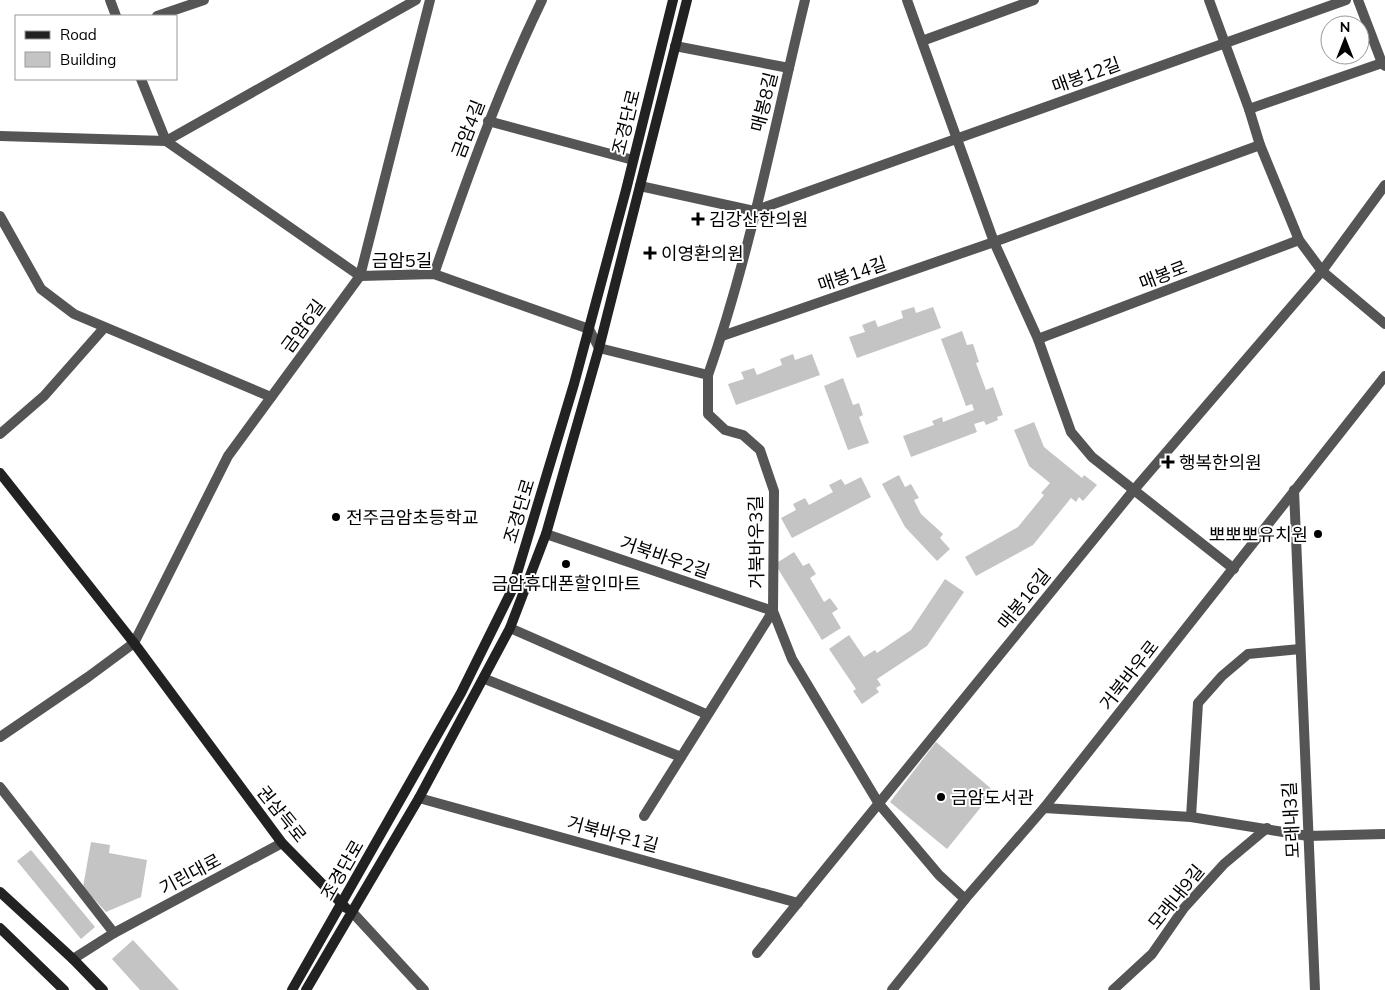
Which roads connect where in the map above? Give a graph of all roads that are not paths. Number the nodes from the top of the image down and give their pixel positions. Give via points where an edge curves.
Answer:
1 (110, 0) edge
2 (204, 0) edge
3 (416, 0) edge
4 (430, 0) edge
5 (542, 0) edge
6 (673, 0) edge
7 (687, 0) edge
8 (805, 0) edge
9 (907, 0) edge
10 (1034, 0) edge
11 (1209, 0) edge
12 (1346, 0) edge
13 (1358, 0) edge
14 (116, 15) edge
15 (160, 15) edge
16 (922, 41) junction
17 (1226, 43) junction
18 (675, 46) junction
19 (1383, 64) edge
20 (789, 68) junction
21 (141, 80) edge
22 (1249, 109) junction
23 (488, 121) junction
24 (0, 136) edge
25 (957, 138) junction
26 (166, 141) junction
27 (1260, 145) junction
28 (634, 160) junction
29 (1385, 184) edge
30 (640, 186) junction
31 (754, 211) junction
32 (0, 216) edge
33 (1300, 240) junction
34 (994, 242) junction
35 (1322, 271) junction
36 (434, 274) junction
37 (360, 276) junction
38 (1385, 324) edge
39 (104, 328) junction
40 (589, 328) junction
41 (722, 336) junction
42 (1038, 340) junction
43 (599, 348) junction
44 (708, 375) junction
45 (1385, 376) edge
46 (271, 397) junction
47 (0, 434) edge
48 (0, 473) edge
49 (1294, 490) junction
50 (1134, 491) junction
51 (546, 534) junction
52 (1234, 568) junction
53 (773, 611) junction
54 (510, 628) junction
55 (134, 643) junction
56 (1300, 649) junction
57 (485, 679) junction
58 (706, 714) junction
59 (0, 737) edge
60 (680, 757) junction
61 (0, 787) edge
62 (418, 798) junction
63 (879, 804) junction
64 (1044, 808) junction
65 (644, 816) dead end
66 (1191, 817) junction
67 (1267, 828) junction
68 (1385, 834) edge
69 (1308, 836) junction
70 (282, 843) junction
71 (0, 892) edge
72 (965, 899) junction
73 (798, 903) junction
74 (341, 904) junction
75 (353, 913) junction
76 (0, 928) edge
77 (114, 933) junction
78 (757, 953) dead end
79 (73, 959) junction
80 (63, 990) edge
81 (103, 990) edge
82 (292, 990) edge
83 (306, 990) edge
84 (424, 990) edge
85 (892, 990) edge
86 (1113, 990) edge
87 (1315, 990) edge

1 - 14 street
2 - 15 street
3 - 26 street
4 - 37 street, 금암6길
5 - 23 street, 금암4길
6 - 28 street, 조경단로
7 - 18 street, 조경단로
8 - 20 street, 매봉8길
9 - 16 street
10 - 16 street
11 - 17 street
12 - 17 street, 매봉12길
13 - 19 street
16 - 25 street
17 - 22 street
17 - 25 street, 매봉12길
18 - 20 street
18 - 30 street, 조경단로
19 - 22 street
20 - 31 street, 매봉8길
21 - 26 street
22 - 27 street
23 - 28 street
23 - 36 street, 금암4길
24 - 26 street
25 - 31 street, 매봉12길
25 - 34 street
26 - 37 street, 금암5길
27 - 33 street
27 - 34 street, 매봉14길
28 - 40 street, 조경단로
29 - 35 street, 매봉16길
30 - 31 street
30 - 43 street, 조경단로
31 - 41 street
32 - 39 street via 41,288 74,314
33 - 35 street
33 - 42 street, 매봉로
34 - 41 street, 매봉14길
34 - 42 street
35 - 38 street
35 - 50 street, 매봉16길
36 - 37 street, 금암5길
36 - 40 street, 금암5길
37 - 46 street, 금암6길
39 - 46 street
39 - 47 street via 44,396
40 - 43 street
40 - 74 street, 조경단로 via 512,590 461,693
41 - 44 street
42 - 50 street via 1070,432 1092,457
43 - 44 street
43 - 51 street, 조경단로
44 - 53 street, 거북바우3길 via 708,414 725,430 744,435 760,450 774,491
45 - 49 street, 거북바우로
46 - 55 street, 금암6길 via 228,456
48 - 55 street, 권삼득로
49 - 52 street, 거북바우로
49 - 56 street, 모래내3길
50 - 52 street
50 - 63 street, 매봉16길
51 - 53 street, 거북바우2길
51 - 54 street, 조경단로
52 - 64 street, 거북바우로
53 - 58 street, 거북바우3길
53 - 63 street, 거북바우3길 via 792,659
54 - 57 street, 조경단로
54 - 58 street
55 - 59 street
55 - 70 street, 권삼득로
56 - 66 street via 1248,654 1222,676 1198,704
56 - 69 street, 모래내3길
57 - 60 street
57 - 62 street, 조경단로
58 - 60 street, 거북바우3길
60 - 65 street, 거북바우3길
61 - 77 street
62 - 73 street, 거북바우1길
62 - 75 street, 조경단로
63 - 72 street, 거북바우3길 via 939,875
63 - 73 street, 매봉16길
64 - 66 street
64 - 72 street, 거북바우로
66 - 67 street
67 - 69 street
67 - 86 street, 모래내9길 via 1224,864 1184,908 1152,954
68 - 69 street
69 - 87 street, 모래내3길
70 - 74 street, 권삼득로
70 - 77 street, 기린대로
71 - 79 street
72 - 85 street, 거북바우로
73 - 78 street, 매봉16길
74 - 75 street, 권삼득로
74 - 82 street, 조경단로
75 - 83 street, 조경단로
75 - 84 street, 권삼득로
76 - 80 street
77 - 79 street, 기린대로
79 - 81 street

